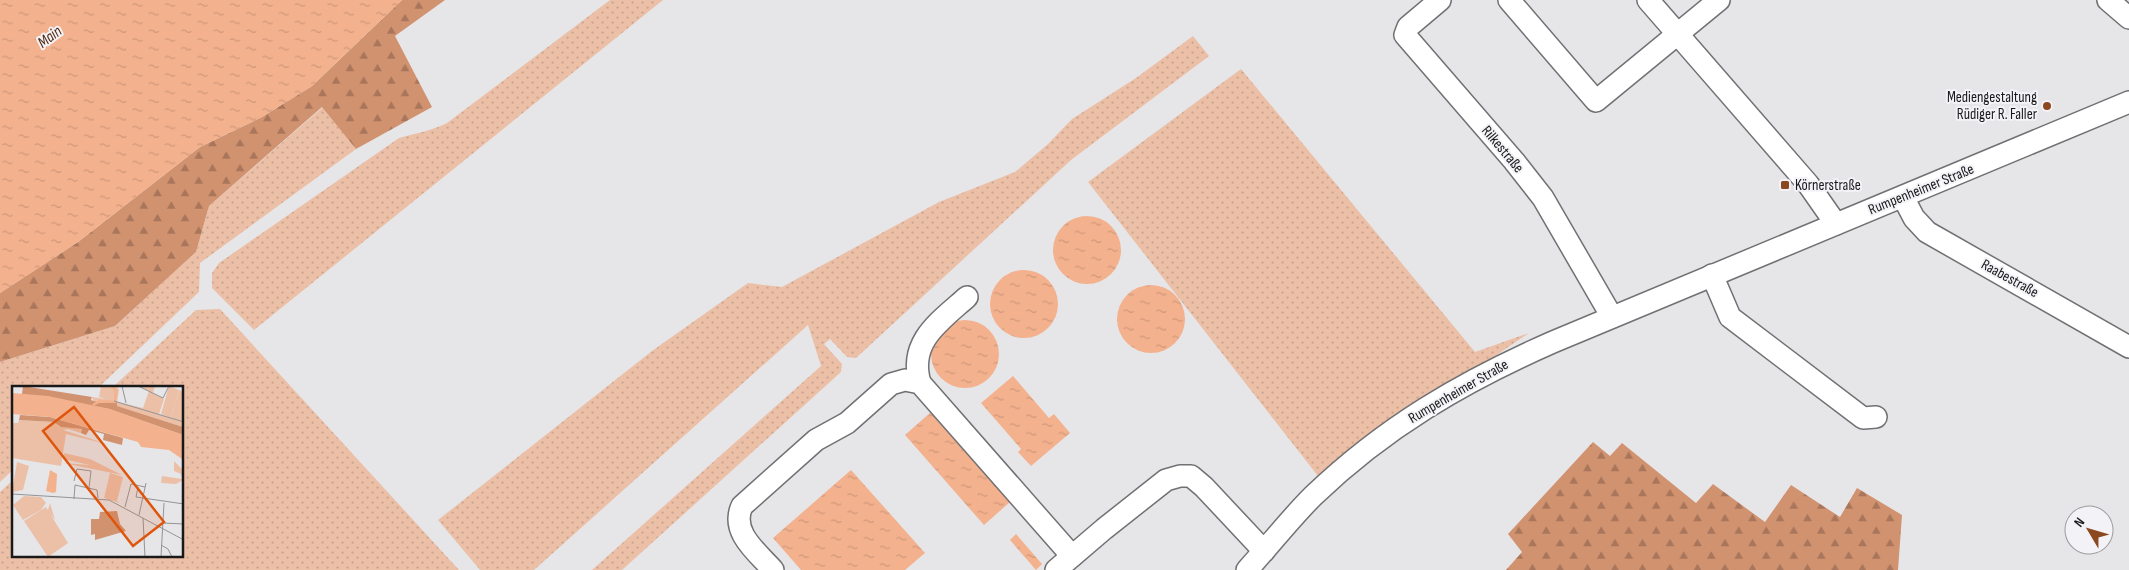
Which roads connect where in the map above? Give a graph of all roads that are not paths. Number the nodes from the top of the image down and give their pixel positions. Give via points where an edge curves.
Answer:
1 (1440, 0) edge
2 (1509, 0) edge
3 (1648, 0) edge
4 (1719, 0) edge
5 (2108, 0) edge
6 (2129, 18) edge
7 (1678, 34) junction
8 (2129, 102) edge
9 (1903, 197) junction
10 (1836, 224) junction
11 (1712, 276) junction
12 (967, 297) dead end
13 (1612, 318) junction
14 (2129, 347) edge
15 (920, 383) junction
16 (1876, 416) dead end
17 (1264, 551) junction
18 (1072, 556) junction
19 (773, 570) edge
20 (1056, 570) edge
21 (1247, 570) edge

1 - 13 street, Rilkestraße via 1408,27 1405,35 1539,192
2 - 7 street via 1596,102
3 - 7 street
4 - 7 street
5 - 6 street
7 - 10 street via 1808,184
8 - 9 street, Rumpenheimer Straße
9 - 10 street, Rumpenheimer Straße
9 - 14 street, Raabestraße via 1926,232
10 - 11 street, Rumpenheimer Straße
11 - 13 street, Rumpenheimer Straße
11 - 16 street via 1730,317 1863,418
12 - 15 street via 942,319 921,345 916,370
13 - 17 street, Rumpenheimer Straße via 1498,366 1415,414 1313,497
15 - 18 street
15 - 19 street via 905,380 891,384 847,423 816,440 742,506 738,518 742,534
17 - 18 street via 1204,487 1191,476 1180,476 1166,480
17 - 21 street, Rumpenheimer Straße
18 - 20 street

